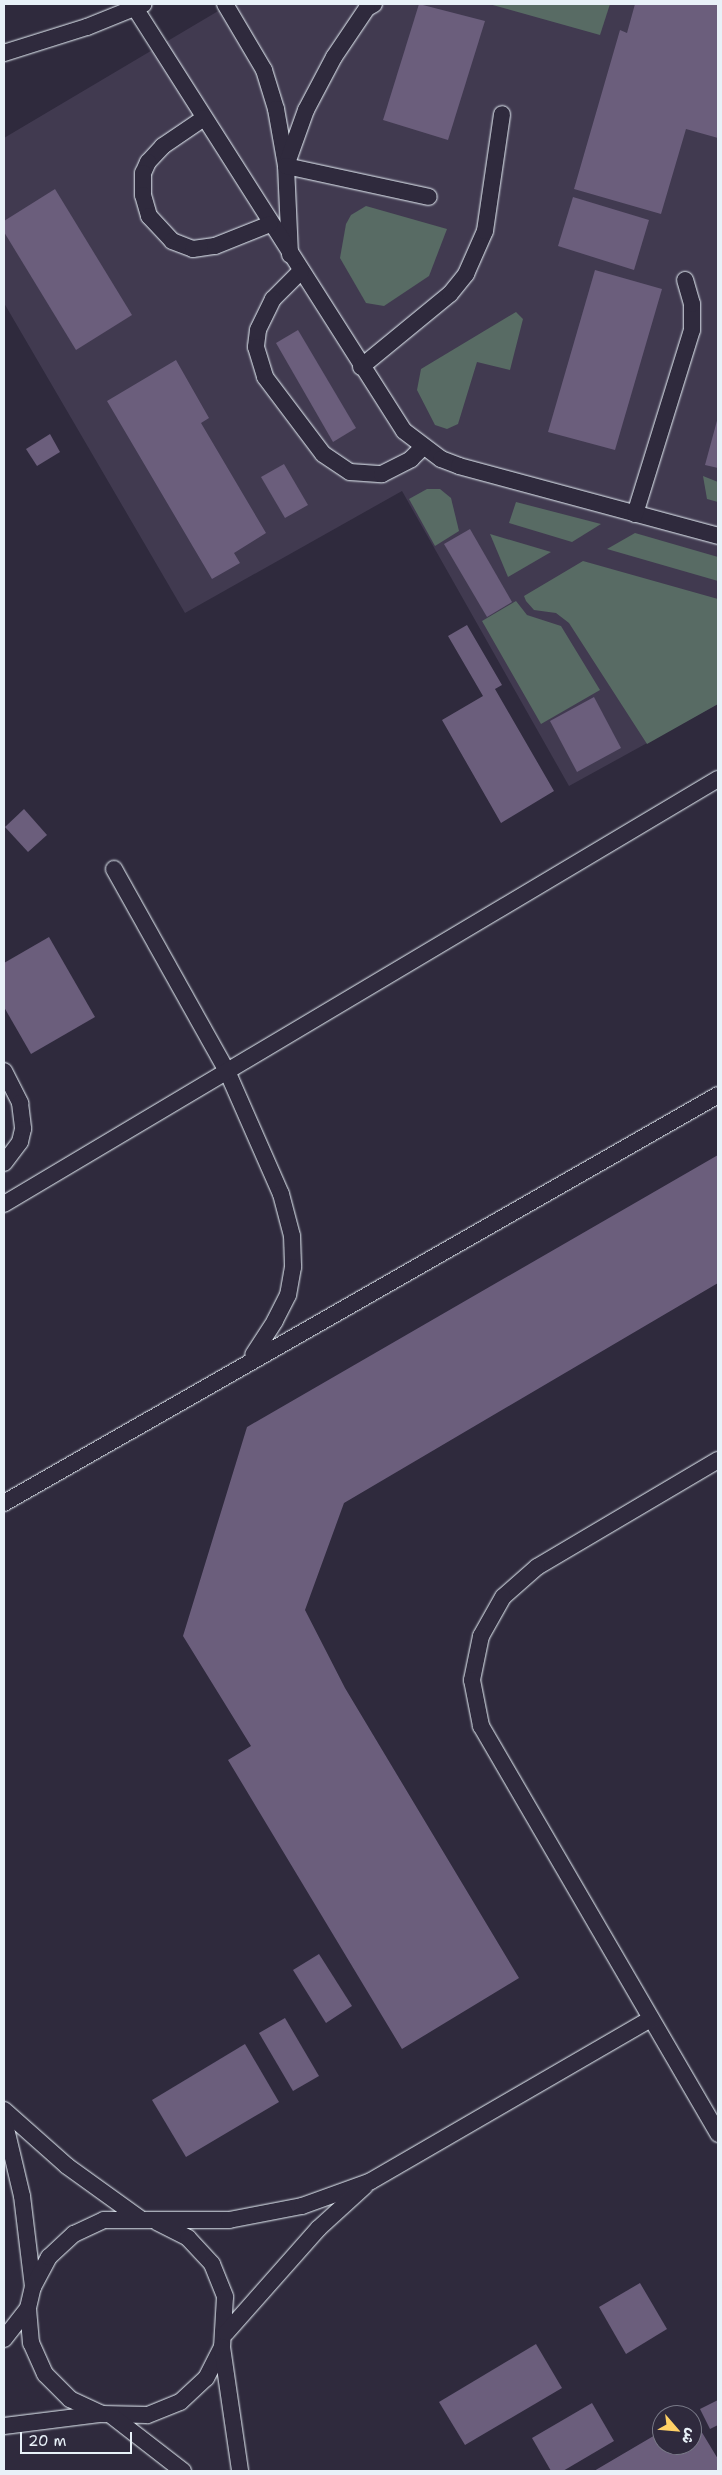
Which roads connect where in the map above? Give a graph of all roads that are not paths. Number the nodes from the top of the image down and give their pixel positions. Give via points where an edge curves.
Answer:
1 (225, 4) edge
2 (374, 4) edge
3 (140, 6) edge
4 (4, 53) edge
5 (502, 114) dead end
6 (204, 118) junction
7 (286, 166) junction
8 (429, 197) dead end
9 (270, 224) junction
10 (290, 255) junction
11 (301, 271) junction
12 (685, 280) dead end
13 (361, 367) junction
14 (423, 447) junction
15 (635, 514) junction
16 (718, 536) edge
17 (718, 779) edge
18 (114, 869) dead end
19 (227, 1071) junction
20 (5, 1077) edge
21 (718, 1095) edge
22 (4, 1163) edge
23 (4, 1204) edge
24 (248, 1361) junction
25 (718, 1460) edge
26 (4, 1503) edge
27 (650, 2019) junction
28 (4, 2110) edge
29 (4, 2120) edge
30 (718, 2134) edge
31 (371, 2181) junction
32 (139, 2218) junction
33 (156, 2222) junction
34 (33, 2287) junction
35 (28, 2308) junction
36 (4, 2338) edge
37 (224, 2340) junction
38 (107, 2415) junction
39 (4, 2426) edge
40 (183, 2471) edge
41 (240, 2471) edge

1 - 7 lane via 264,70 276,109
2 - 7 lane via 367,8 334,57 306,110
3 - 4 lane
3 - 6 lane
5 - 13 lane via 486,230 466,274 450,294
6 - 9 lane
6 - 9 lane via 162,146 148,162 143,172 143,189 149,216 172,241 193,249 215,246
7 - 8 lane
7 - 10 lane
9 - 10 lane
10 - 11 lane
11 - 13 lane
11 - 14 lane via 274,299 258,330 257,355 265,377 323,454 350,472 382,474 411,459
12 - 15 lane via 692,304 692,330
13 - 14 lane via 404,431
14 - 15 lane via 459,466
15 - 16 lane
17 - 19 lane
18 - 19 lane
19 - 23 lane
19 - 24 lane via 281,1194 292,1236 293,1266 288,1295 263,1343
20 - 22 lane via 20,1103 24,1129 20,1142
21 - 24 lane via 511,1216
24 - 26 lane
25 - 27 lane via 537,1568 503,1597 481,1636 472,1680 481,1726
27 - 30 lane
27 - 31 lane
28 - 32 lane via 67,2166
29 - 34 lane via 22,2196
31 - 33 lane via 302,2206 229,2220
31 - 37 lane via 319,2228
32 - 33 lane
32 - 34 lane via 104,2220 74,2234 48,2257
33 - 37 lane via 188,2238 212,2264 225,2297
34 - 35 lane
35 - 36 lane
35 - 38 lane via 31,2343 45,2374 70,2399
37 - 38 lane via 206,2378 180,2402 147,2415
37 - 41 lane
38 - 39 lane
38 - 40 lane

